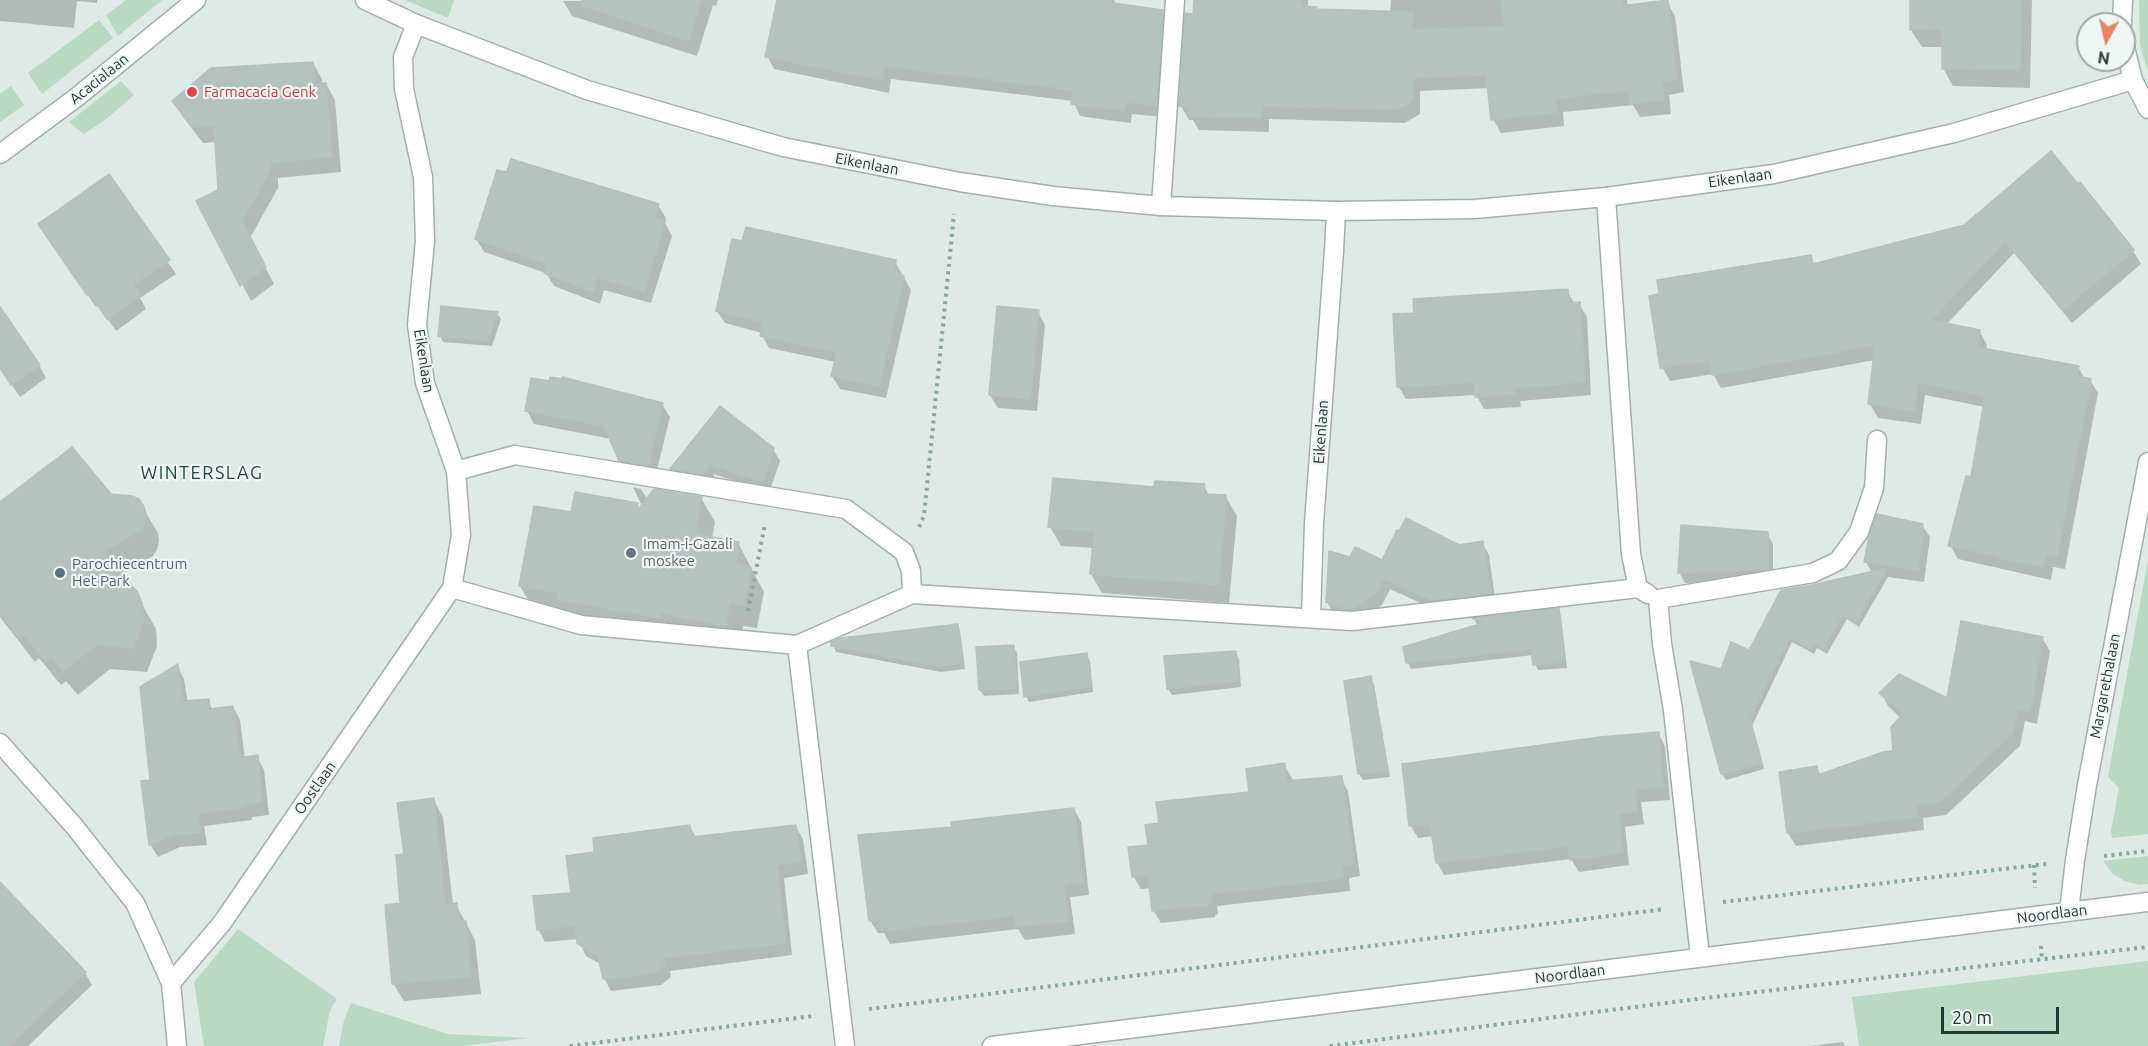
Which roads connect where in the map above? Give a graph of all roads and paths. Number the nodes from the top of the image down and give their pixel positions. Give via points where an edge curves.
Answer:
1 (196, 0) edge
2 (365, 0) edge
3 (1175, 0) edge
4 (416, 24) junction
5 (2131, 72) edge
6 (2133, 80) junction
7 (2148, 109) edge
8 (0, 153) edge
9 (1606, 197) junction
10 (1161, 206) junction
11 (1336, 211) junction
12 (954, 214) dead end
13 (1877, 440) dead end
14 (2148, 462) edge
15 (456, 471) junction
16 (770, 497) junction
17 (915, 535) dead end
18 (452, 588) junction
19 (1638, 588) junction
20 (912, 594) junction
21 (1658, 599) junction
22 (1311, 617) junction
23 (742, 640) junction
24 (797, 645) junction
25 (0, 743) edge
26 (2148, 851) edge
27 (2075, 860) junction
28 (2035, 895) dead end
29 (2148, 902) edge
30 (1695, 905) junction
31 (2069, 911) junction
32 (2040, 937) dead end
33 (2148, 947) edge
34 (1700, 957) junction
35 (2042, 960) junction
36 (171, 983) junction
37 (840, 1012) junction
38 (177, 1046) edge
39 (570, 1046) edge
40 (845, 1046) edge
41 (992, 1046) edge
42 (1330, 1046) edge

1 - 8 street, Acacialaan
2 - 4 street, Eikenlaan
3 - 10 street
4 - 10 street, Eikenlaan via 587,90 783,147 960,182
4 - 15 street, Eikenlaan via 403,62 404,89 423,177 425,241 417,325 425,383
5 - 6 street
6 - 7 street
6 - 9 street, Eikenlaan via 1954,133 1774,174
9 - 11 street, Eikenlaan via 1475,209
9 - 19 street via 1631,554
10 - 11 street, Eikenlaan
11 - 22 street, Eikenlaan
12 - 17 path via 924,516
13 - 21 street via 1874,488 1859,532 1838,561 1813,573
14 - 27 street, Margarethalaan
15 - 16 street via 515,455
15 - 18 street, Eikenlaan via 461,535
16 - 20 street via 846,509 904,552 911,571
16 - 23 path
18 - 23 street via 581,624
18 - 36 street, Oostlaan via 222,923
19 - 21 street
19 - 22 street via 1352,621
20 - 22 street
20 - 24 street
21 - 30 street
23 - 24 street
24 - 37 street
25 - 36 street via 74,826 135,903
26 - 27 path
27 - 31 street, Margarethalaan
28 - 30 path via 2034,865
29 - 31 street, Noordlaan
30 - 34 street
30 - 37 path
31 - 34 street, Noordlaan
32 - 35 path
33 - 35 path
34 - 41 street, Noordlaan
35 - 42 path
36 - 38 street
37 - 39 path
37 - 40 street

